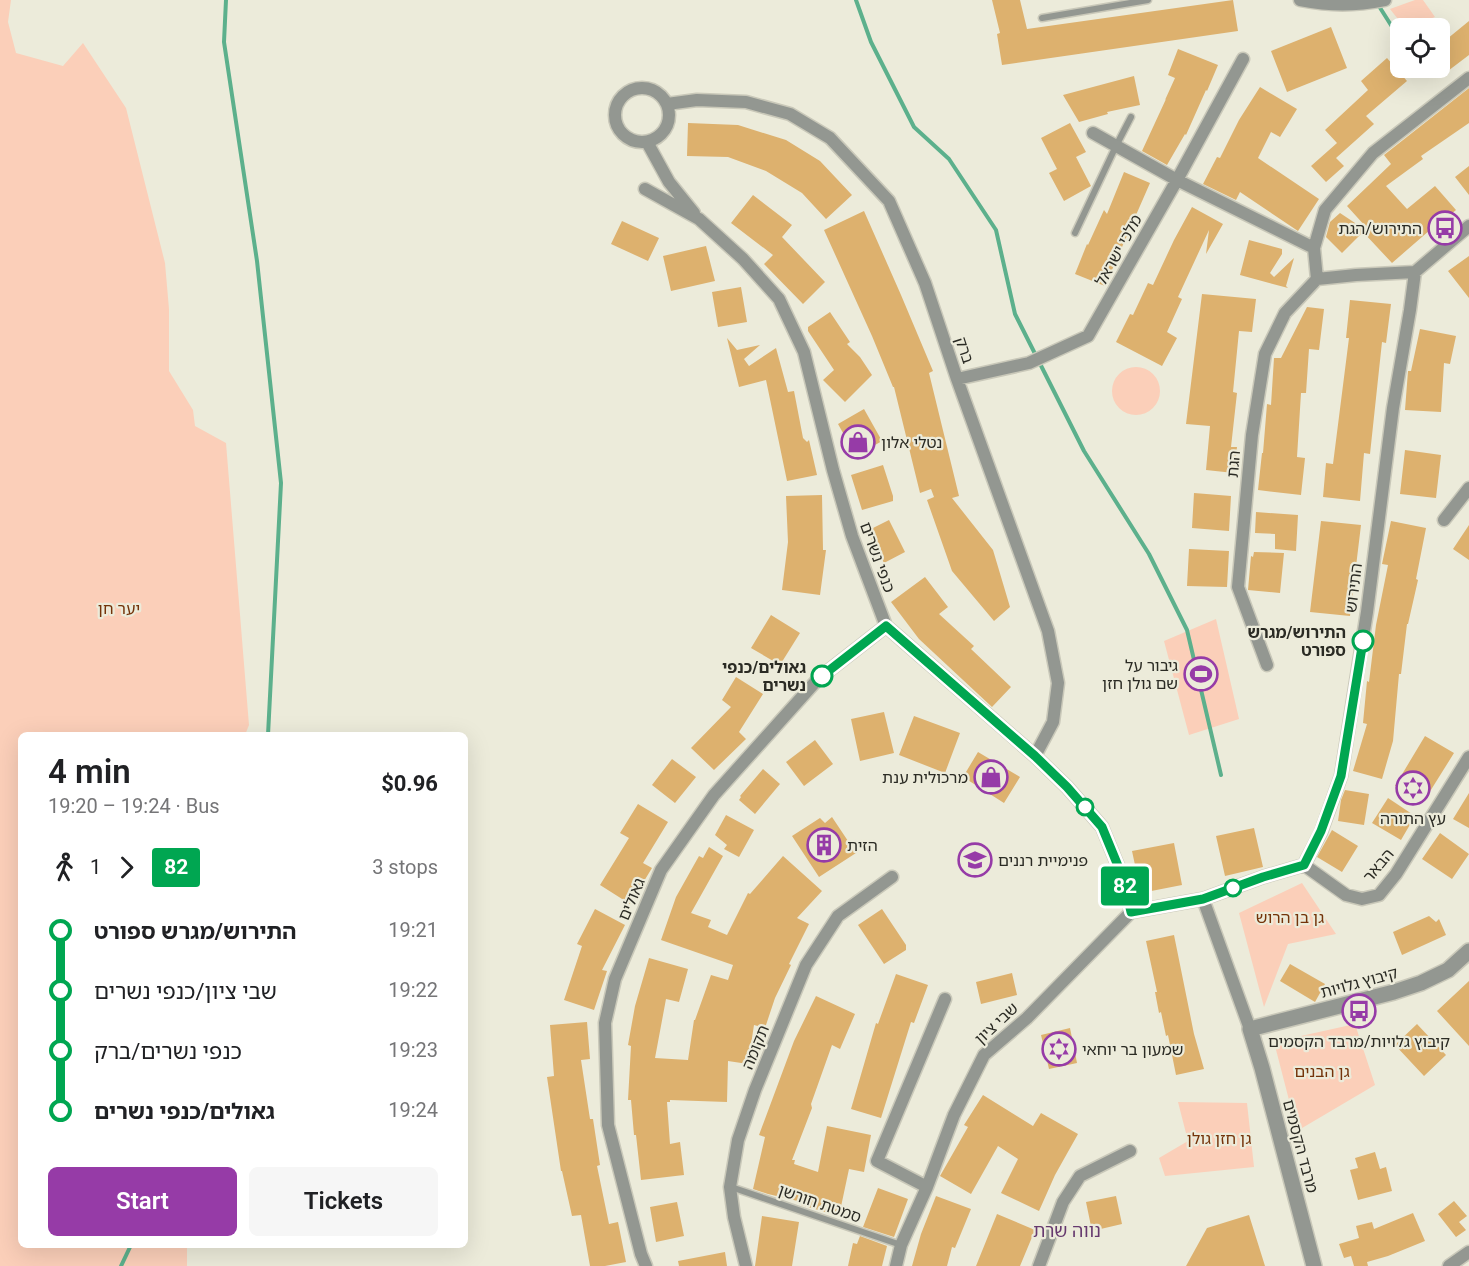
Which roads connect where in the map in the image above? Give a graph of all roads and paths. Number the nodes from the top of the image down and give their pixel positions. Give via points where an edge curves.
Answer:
1 (1148, 0) edge
2 (1300, 0) edge
3 (1385, 0) edge
4 (1042, 18) dead end
5 (1243, 58) dead end
6 (1469, 78) edge
7 (667, 104) junction
8 (1131, 117) dead end
9 (1093, 133) dead end
10 (647, 142) junction
11 (1116, 146) junction
12 (1177, 180) junction
13 (645, 189) dead end
14 (699, 219) junction
15 (1469, 226) edge
16 (1075, 233) dead end
17 (1314, 248) junction
18 (1415, 272) junction
19 (1317, 279) junction
20 (957, 379) junction
21 (1469, 488) edge
22 (1444, 520) dead end
23 (886, 626) junction
24 (1267, 665) dead end
25 (1035, 756) junction
26 (1469, 757) edge
27 (1304, 865) junction
28 (891, 877) dead end
29 (1203, 899) junction
30 (1131, 912) junction
31 (1469, 951) edge
32 (945, 999) dead end
33 (1250, 1029) junction
34 (1130, 1151) dead end
35 (730, 1187) junction
36 (927, 1187) junction
37 (901, 1245) junction
38 (1469, 1252) edge
39 (646, 1266) edge
40 (746, 1266) edge
41 (896, 1266) edge
42 (1040, 1266) edge
43 (1314, 1266) edge
44 (1449, 1266) edge

1 - 4 lane
2 - 3 street via 1336,5
5 - 12 street, מלכי ישראל
6 - 17 street via 1373,153 1325,210
7 - 10 street via 666,128
7 - 10 street via 655,91 636,88 616,106 616,125 621,133 629,139
7 - 20 street, ברק via 697,100 746,102 790,114 830,138 889,201 925,283
8 - 11 lane
9 - 11 street
10 - 14 street via 669,182
11 - 12 street
11 - 16 lane
12 - 17 street
12 - 20 street, מלכי ישראל via 1088,336 1029,363
13 - 14 street, כנפי נשרים
14 - 23 street, כנפי נשרים via 779,299 804,352 852,536
15 - 18 street
17 - 19 street
18 - 19 street
18 - 27 street, התירוש via 1341,776
19 - 24 street, הגת via 1285,313 1265,354 1252,435 1238,587
20 - 25 street, ברק via 1048,631 1058,683 1053,722
21 - 22 street
23 - 25 street, כנפי נשרים
23 - 39 street, גאולים via 818,679 714,795 661,870 615,979 605,1023 608,1125
25 - 30 street, כנפי נשרים via 1102,827 1123,878
26 - 27 street, הבאר via 1379,895 1362,899 1346,896
27 - 29 street
28 - 35 street, תקומה via 838,915 806,965 755,1090 738,1140
29 - 30 street
29 - 33 street, מרבד הקסמים
30 - 36 street, שבי ציון via 1027,1018 984,1055 954,1115
31 - 33 street, קיבוץ גלויות via 1448,970 1421,983
32 - 36 street via 877,1161
33 - 43 street, מרבד הקסמים
34 - 42 street via 1080,1176 1063,1202
35 - 37 lane, סמטת חורשן
35 - 40 street, תקומה
36 - 37 street, שבי ציון
37 - 41 street, שבי ציון
38 - 44 street

